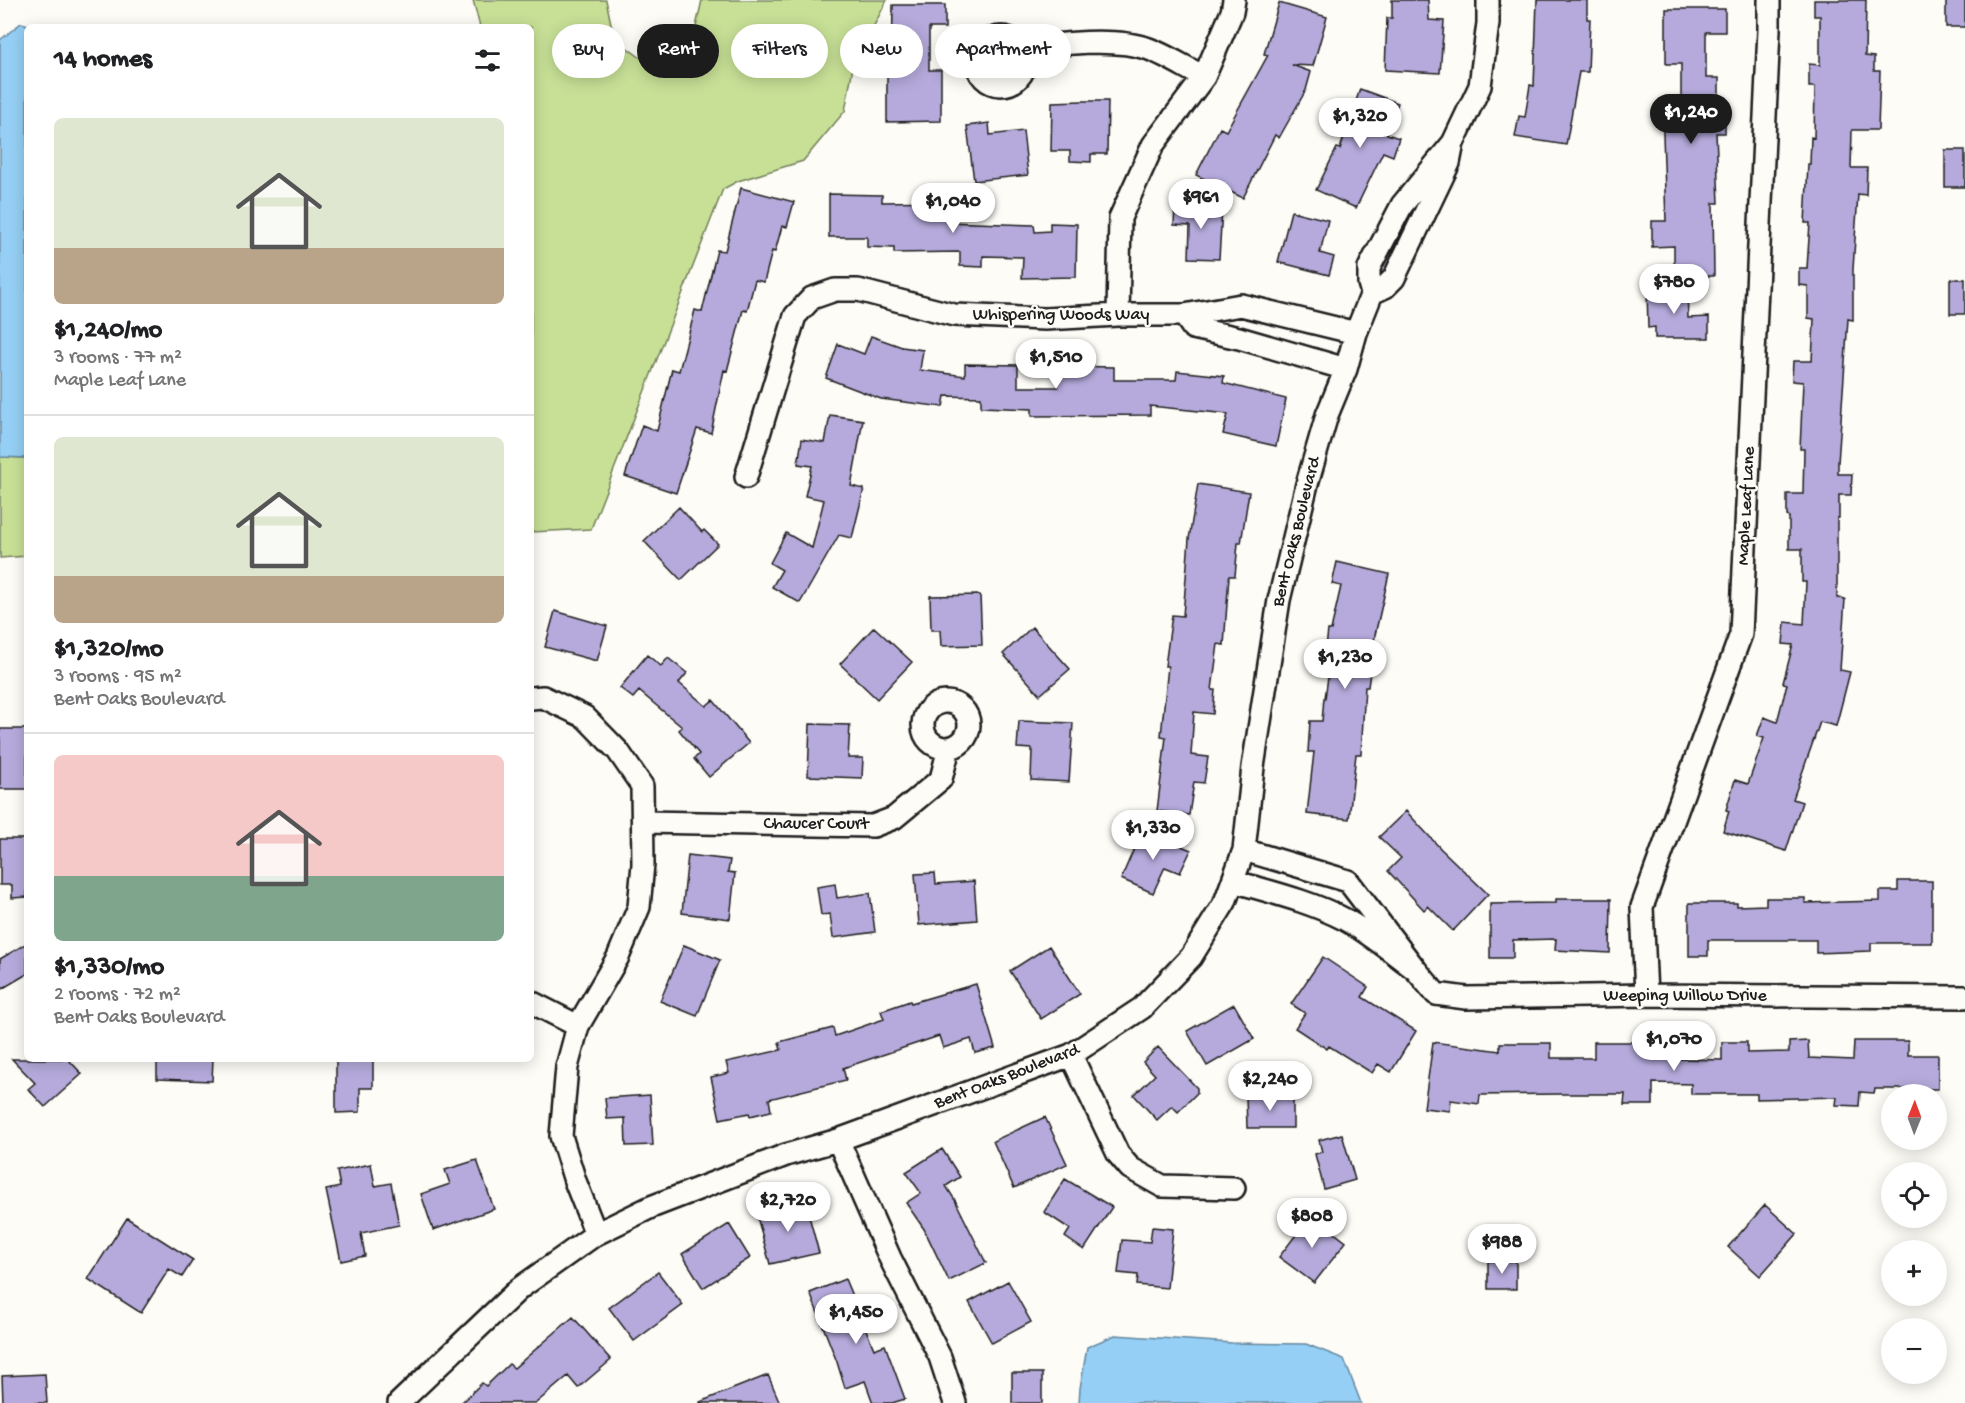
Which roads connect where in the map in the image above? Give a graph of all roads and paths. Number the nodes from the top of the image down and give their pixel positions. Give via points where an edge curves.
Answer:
1 (1234, 0) edge
2 (1488, 0) edge
3 (1769, 0) edge
4 (1071, 44) edge
5 (1204, 77) junction
6 (1118, 315) junction
7 (1184, 315) junction
8 (1356, 333) junction
9 (1346, 369) junction
10 (746, 477) dead end
11 (534, 698) edge
12 (949, 748) dead end
13 (643, 822) junction
14 (1244, 850) junction
15 (1233, 881) junction
16 (1416, 970) junction
17 (1646, 995) junction
18 (1965, 997) edge
19 (534, 1004) edge
20 (578, 1026) junction
21 (1071, 1055) junction
22 (838, 1140) junction
23 (1234, 1188) dead end
24 (596, 1234) junction
25 (399, 1403) edge
26 (955, 1403) edge

1 - 5 street
2 - 8 street, Bent Oaks Boulevard via 1480,86 1453,143 1402,206 1369,268 1372,293
3 - 17 street, Maple Leaf Lane via 1741,634 1642,907
4 - 5 street via 1118,44 1148,49
5 - 6 street via 1153,145 1120,218
6 - 7 street, Whispering Woods Way
6 - 10 street, Whispering Woods Way via 1045,319 954,315 858,290 835,290 812,298 795,316
7 - 8 street, Whispering Woods Way via 1241,304
7 - 9 street via 1192,328
8 - 9 street, Bent Oaks Boulevard
9 - 14 street, Bent Oaks Boulevard via 1310,472 1279,600
11 - 13 street via 543,697 585,717 618,751 642,786
12 - 13 street, Chaucer Court via 941,779 894,818 873,826
13 - 20 street via 639,907 618,957
14 - 15 street, Bent Oaks Boulevard
14 - 16 street, Weeping Willow Drive via 1348,881
15 - 16 street, Weeping Willow Drive via 1342,919
15 - 21 street, Bent Oaks Boulevard via 1225,902 1191,957 1142,1008
16 - 17 street, Weeping Willow Drive via 1436,994 1467,998
17 - 18 street, Weeping Willow Drive
19 - 20 street
20 - 24 street via 567,1067 561,1136
21 - 22 street, Bent Oaks Boulevard
21 - 23 street via 1118,1154 1130,1168 1162,1186
22 - 24 street, Bent Oaks Boulevard via 786,1155 651,1207
22 - 26 street via 940,1358
24 - 25 street, Bent Oaks Boulevard via 520,1288

